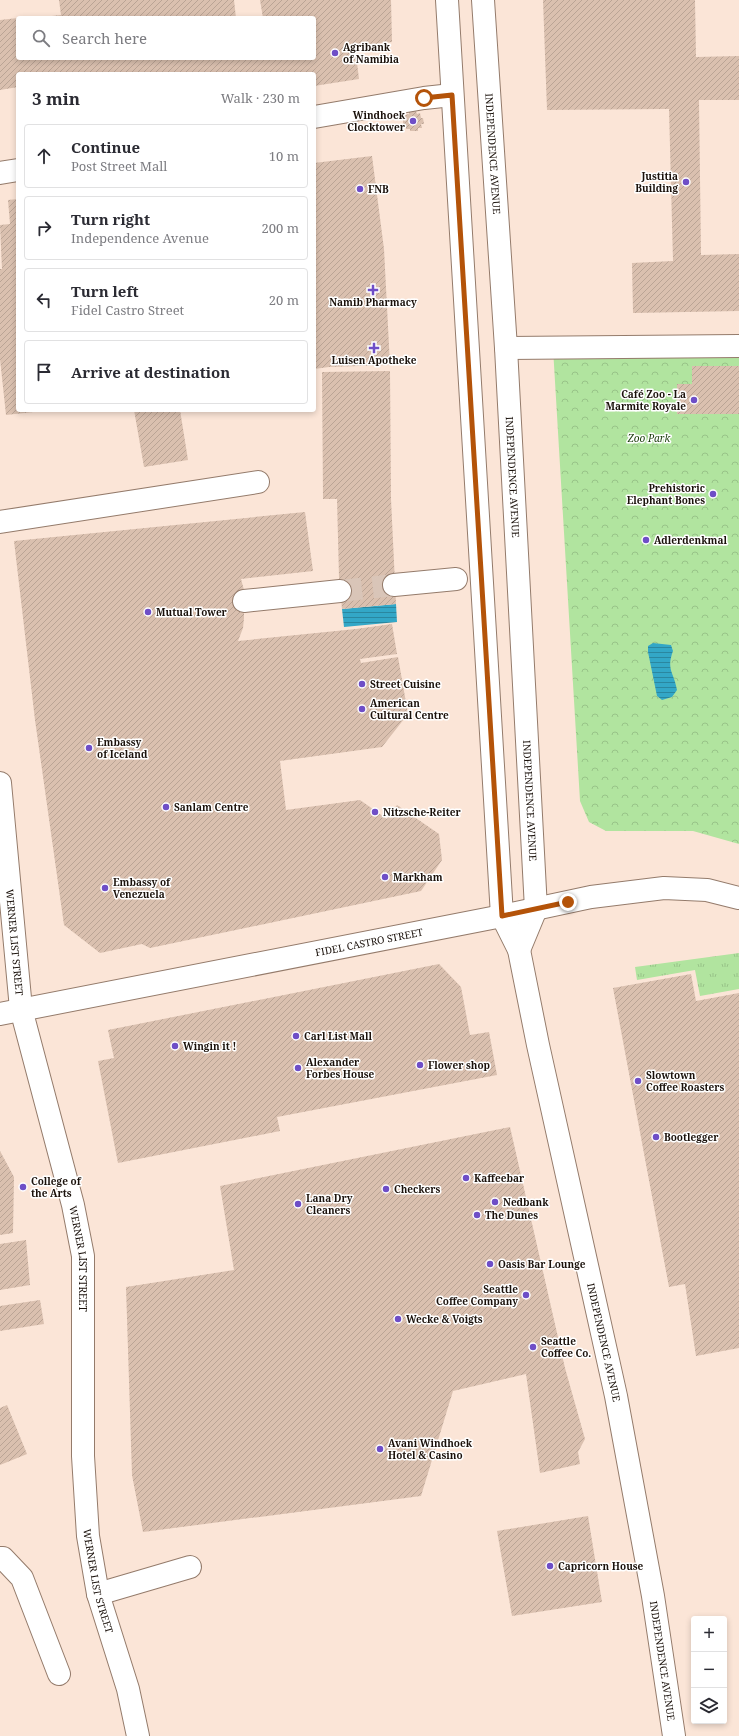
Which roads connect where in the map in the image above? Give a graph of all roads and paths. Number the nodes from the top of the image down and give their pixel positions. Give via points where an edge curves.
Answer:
1 (447, 0) edge
2 (483, 0) edge
3 (452, 95) junction
4 (316, 117) edge
5 (16, 170) edge
6 (0, 173) edge
7 (739, 346) edge
8 (506, 348) junction
9 (258, 482) dead end
10 (0, 522) edge
11 (456, 578) dead end
12 (394, 585) tunnel mouth
13 (340, 591) tunnel mouth
14 (244, 601) dead end
15 (0, 783) edge
16 (3, 852) edge
17 (739, 898) edge
18 (536, 909) junction
19 (502, 916) junction
20 (519, 950) junction
21 (21, 1009) junction
22 (0, 1014) edge
23 (0, 1558) edge
24 (190, 1567) dead end
25 (98, 1594) junction
26 (59, 1674) dead end
27 (138, 1736) edge
28 (674, 1736) edge

1 - 3 main road, INDEPENDENCE AVENUE
2 - 8 main road, INDEPENDENCE AVENUE
3 - 4 main road
3 - 19 main road, INDEPENDENCE AVENUE
5 - 6 main road
7 - 8 main road
8 - 18 main road, INDEPENDENCE AVENUE
9 - 10 main road
11 - 12 main road
13 - 14 main road
15 - 16 main road, WERNER LIST STREET
16 - 21 main road, WERNER LIST STREET
17 - 18 main road, FIDEL CASTRO STREET via 707,890 664,888 591,897
18 - 19 main road, FIDEL CASTRO STREET
18 - 20 main road, INDEPENDENCE AVENUE
19 - 20 main road, INDEPENDENCE AVENUE
19 - 21 main road, FIDEL CASTRO STREET
20 - 28 main road, INDEPENDENCE AVENUE via 616,1396 653,1596
21 - 22 main road, FIDEL CASTRO STREET
21 - 25 main road, WERNER LIST STREET via 73,1205 83,1256 83,1456 88,1536
23 - 26 main road via 3,1558 22,1578
24 - 25 main road
25 - 27 main road, WERNER LIST STREET via 128,1689

